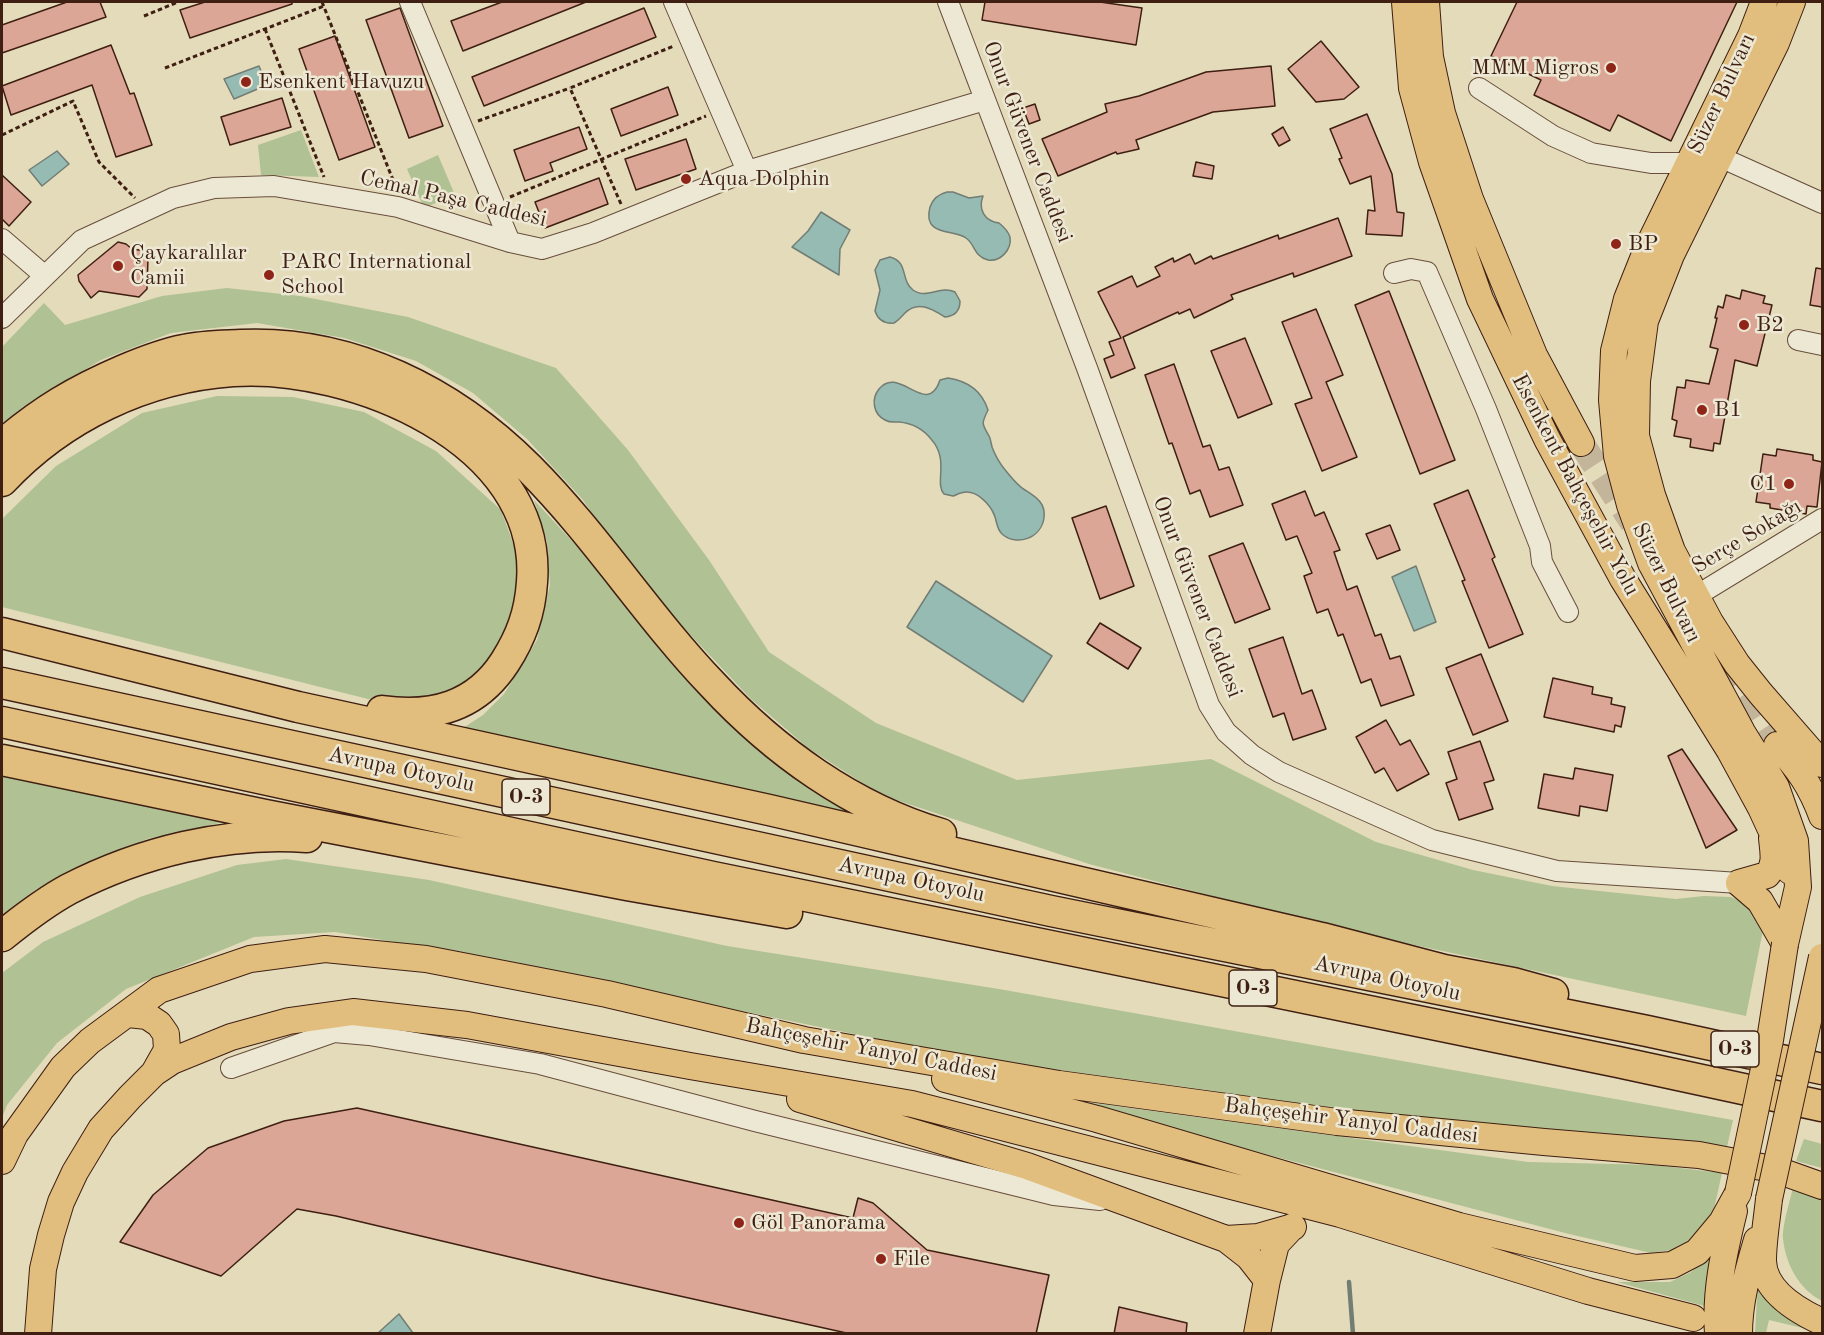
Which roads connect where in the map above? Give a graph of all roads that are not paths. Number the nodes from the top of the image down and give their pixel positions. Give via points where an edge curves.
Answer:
1 (410, 2) edge
2 (674, 2) edge
3 (948, 2) edge
4 (1405, 2) edge
5 (1426, 2) edge
6 (1764, 2) edge
7 (1792, 2) edge
8 (1479, 87) dead end
9 (985, 100) junction
10 (1707, 164) junction
11 (747, 171) junction
12 (1822, 203) edge
13 (2, 239) edge
14 (510, 242) junction
15 (1394, 273) dead end
16 (45, 276) junction
17 (2, 318) edge
18 (1798, 340) dead end
19 (1822, 345) edge
20 (1581, 442) tunnel mouth
21 (2, 445) edge
22 (2, 481) edge
23 (1822, 519) edge
24 (1696, 596) junction
25 (1568, 612) dead end
26 (2, 633) edge
27 (2, 683) edge
28 (264, 697) junction
29 (2, 722) edge
30 (1777, 744) tunnel mouth
31 (2, 760) edge
32 (1822, 764) edge
33 (1822, 816) edge
34 (1771, 831) junction
35 (518, 863) junction
36 (1053, 876) junction
37 (1739, 883) junction
38 (1797, 887) junction
39 (888, 914) junction
40 (2, 936) edge
41 (1785, 944) junction
42 (1822, 957) edge
43 (128, 1014) junction
44 (1647, 1031) junction
45 (804, 1040) junction
46 (690, 1066) junction
47 (231, 1068) dead end
48 (1822, 1069) edge
49 (154, 1073) junction
50 (1822, 1106) edge
51 (2, 1161) edge
52 (1822, 1186) edge
53 (1738, 1193) junction
54 (1769, 1199) junction
55 (1127, 1203) junction
56 (1340, 1214) junction
57 (1292, 1227) junction
58 (1226, 1239) junction
59 (1267, 1280) junction
60 (1693, 1318) dead end
61 (1822, 1322) edge
62 (38, 1334) edge
63 (1257, 1334) edge
64 (1718, 1334) edge
65 (1739, 1334) edge

1 - 14 street
2 - 11 street
3 - 9 street, Onur Güvener Caddesi
4 - 34 main road, Esenkent Bahçeşehir Yolu via 1412,88 1432,162 1479,299 1547,439 1612,559 1730,751
5 - 20 main road, Esenkent Bahçeşehir Yolu via 1430,57 1442,114 1470,199 1534,355
6 - 10 main road, Süzer Bulvarı
7 - 10 main road, Süzer Bulvarı via 1776,44
8 - 10 street via 1552,136 1591,153 1651,163
9 - 11 street, Cemal Paşa Caddesi
9 - 37 street, Onur Güvener Caddesi via 1209,705 1226,732 1279,772 1432,840 1557,871
10 - 12 street
10 - 24 main road, Süzer Bulvarı via 1645,321 1637,381 1636,436 1652,495 1672,551
10 - 38 main road, Süzer Bulvarı via 1647,249 1627,299 1614,351 1612,400 1617,456 1652,563 1742,732 1776,787 1795,841
11 - 14 street, Cemal Paşa Caddesi via 593,233 542,249
13 - 16 street
14 - 16 street, Cemal Paşa Caddesi via 405,209 331,195 274,186 214,188 173,198 82,240
15 - 25 street via 1411,269 1427,272 1486,409 1540,546 1542,561
16 - 17 street, Cemal Paşa Caddesi
18 - 19 street
21 - 36 highway via 33,419 87,386 145,361 184,350 257,344 300,347 363,362 403,377 472,419 530,469 682,652 782,749 855,797 897,817 1010,855
22 - 28 highway via 48,438 93,409 186,377 234,371 312,375 377,394 434,423 478,456 516,503 529,535 534,566 529,611 521,634 486,685 440,711 418,714 286,694
23 - 24 street, Serçe Sokağı
24 - 32 main road, Süzer Bulvarı via 1737,664
26 - 28 highway
27 - 44 highway, Avrupa Otoyolu / O-3 via 1051,911
28 - 36 highway
29 - 39 highway, Avrupa Otoyolu / O-3
30 - 33 main road via 1800,770
31 - 35 highway
34 - 37 main road via 1774,861 1770,872
34 - 38 main road, Esenkent Bahçeşehir Yolu
35 - 39 highway via 801,915 855,918
35 - 40 highway via 476,862 296,836 220,839 100,875 31,913
36 - 44 highway via 1513,983 1563,997
37 - 41 main road via 1760,901
38 - 41 main road
39 - 50 highway, Avrupa Otoyolu / O-3
41 - 53 main road, bridge via 1770,1040
42 - 54 main road, bridge
43 - 45 main road, Bahçeşehir Yanyol Caddesi via 159,990 202,974 250,959 325,949 437,961 607,994
43 - 49 main road via 147,1016 166,1034 167,1050
43 - 51 main road, Bahçeşehir Yanyol Caddesi via 90,1041 63,1067 15,1134
44 - 48 highway, Avrupa Otoyolu / O-3
45 - 52 main road, Bahçeşehir Yanyol Caddesi via 1059,1084 1337,1122 1699,1155 1777,1170
45 - 53 main road via 1096,1119 1458,1226 1635,1268 1672,1265 1697,1252 1722,1222
46 - 49 main road, Bahçeşehir Yanyol Caddesi via 467,1025 353,1011 289,1020 231,1037 172,1061
46 - 55 main road via 1027,1166
46 - 56 main road, Bahçeşehir Yanyol Caddesi via 912,1104
47 - 55 street via 334,1032 369,1035 540,1064 1054,1195
49 - 62 main road, Bahçeşehir Yanyol Caddesi via 101,1129 61,1202 43,1269
53 - 64 main road via 1720,1270
54 - 61 main road via 1763,1262 1769,1280 1786,1301
54 - 65 main road via 1747,1274
55 - 58 main road
56 - 57 main road
56 - 60 main road, Bahçeşehir Yanyol Caddesi via 1588,1291
57 - 58 main road via 1258,1237
57 - 59 main road via 1276,1244
58 - 59 main road via 1249,1257
59 - 63 main road

